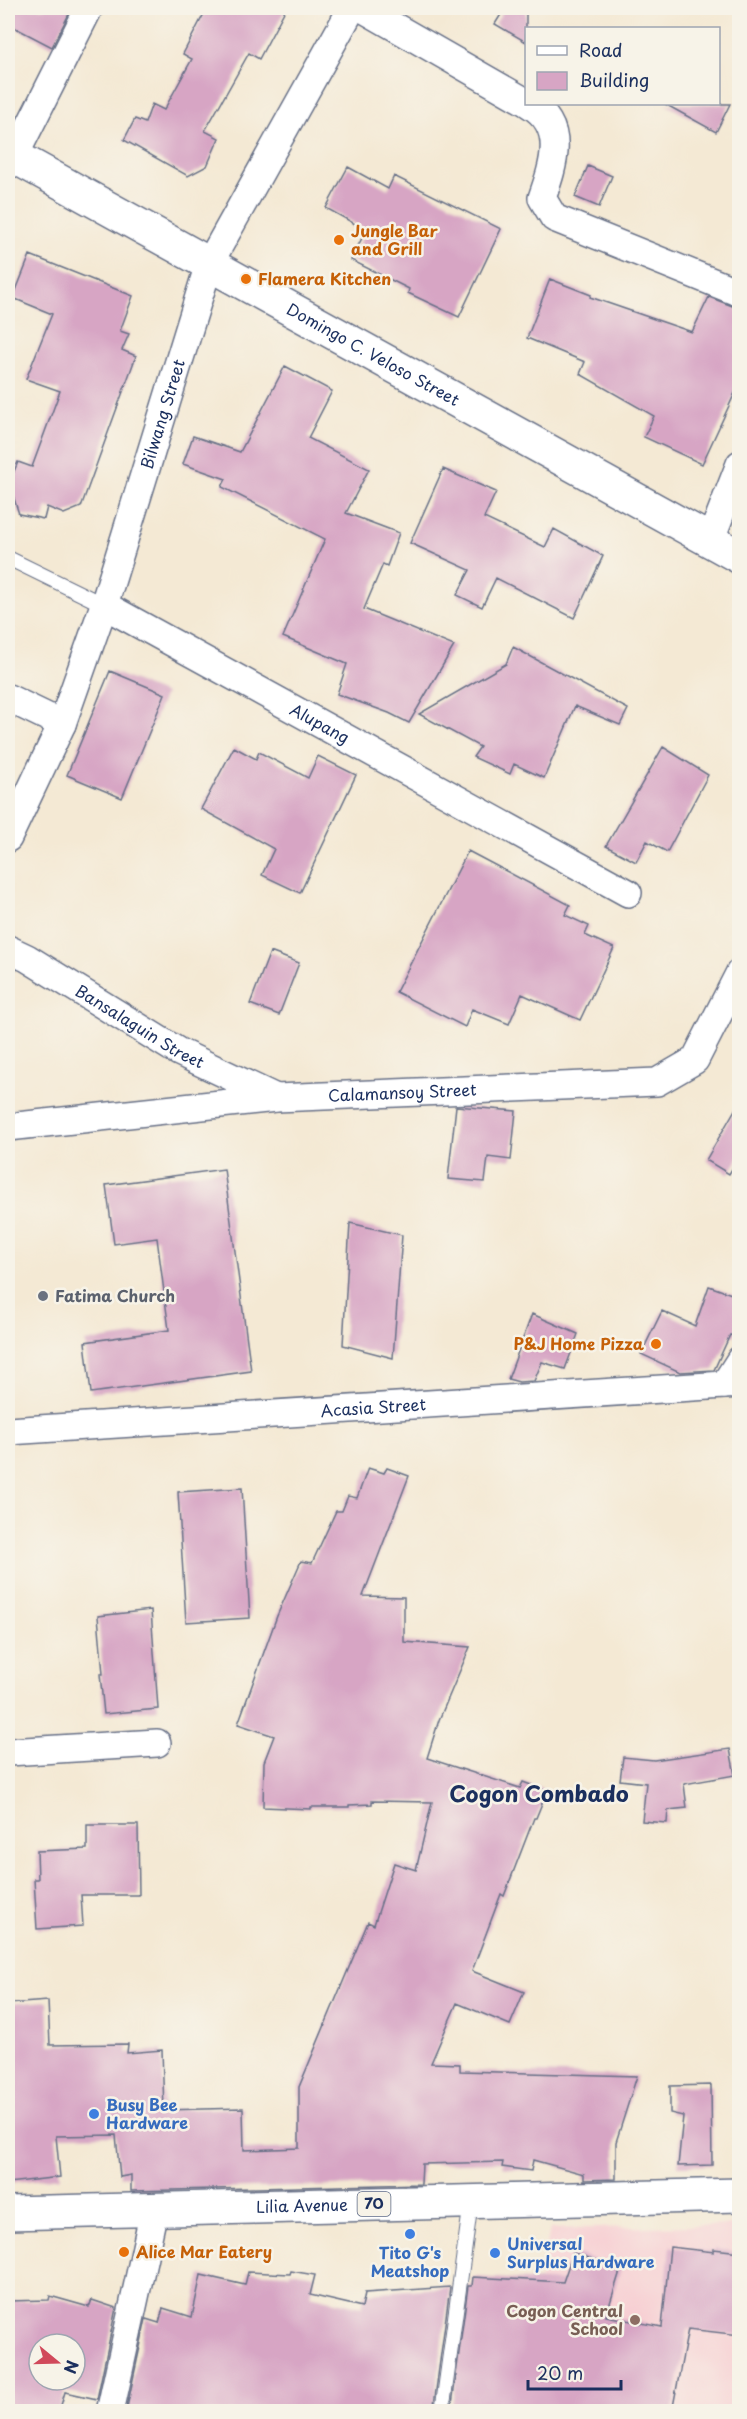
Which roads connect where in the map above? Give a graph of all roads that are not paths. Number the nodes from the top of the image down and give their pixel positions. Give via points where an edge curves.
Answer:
1 (89, 8) edge
2 (352, 8) edge
3 (363, 8) edge
4 (525, 101) edge
5 (531, 105) edge
6 (11, 155) edge
7 (209, 264) junction
8 (740, 293) edge
9 (740, 464) edge
10 (710, 541) junction
11 (740, 557) edge
12 (8, 558) edge
13 (104, 605) junction
14 (8, 698) edge
15 (62, 724) junction
16 (8, 838) edge
17 (628, 893) dead end
18 (8, 949) edge
19 (740, 972) edge
20 (276, 1098) junction
21 (8, 1127) edge
22 (740, 1359) edge
23 (732, 1385) edge
24 (8, 1431) edge
25 (157, 1743) dead end
26 (8, 1752) edge
27 (740, 2195) edge
28 (471, 2202) junction
29 (154, 2210) junction
30 (8, 2213) edge
31 (110, 2412) edge
32 (442, 2412) edge

1 - 6 street
2 - 7 street, Bilwang Street
3 - 4 street
5 - 8 street via 540,110 555,135 553,166 542,198 554,218
6 - 7 main road, Domingo C. Veloso Street
7 - 10 main road, Domingo C. Veloso Street
7 - 13 street, Bilwang Street
9 - 10 street
10 - 11 main road, Domingo C. Veloso Street
12 - 13 lane, Alupang
13 - 15 street, Bilwang Street
13 - 17 street, Alupang
14 - 15 street
15 - 16 street, Bilwang Street
18 - 20 street, Bansalaguin Street via 179,1052
19 - 20 street, Calamansoy Street via 695,1060 657,1082
20 - 21 street, Calamansoy Street
22 - 23 street
23 - 24 street, Acasia Street
25 - 26 street
27 - 28 main road, Lilia Avenue / 70
28 - 29 main road, Lilia Avenue / 70
28 - 32 lane
29 - 30 main road, Lilia Avenue / 70
29 - 31 street

